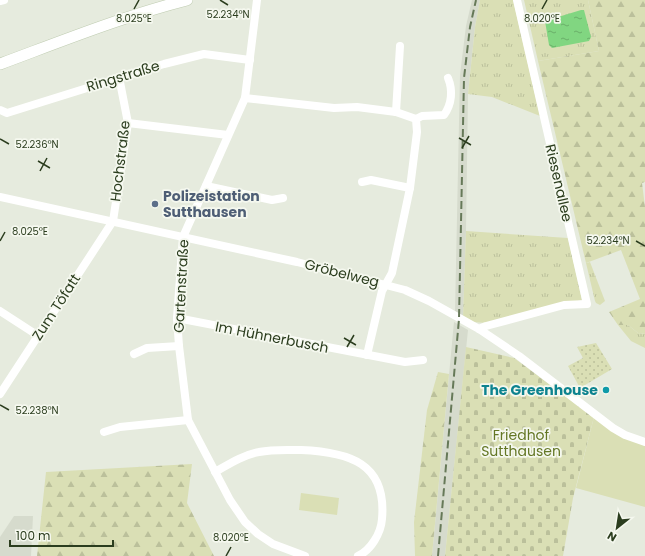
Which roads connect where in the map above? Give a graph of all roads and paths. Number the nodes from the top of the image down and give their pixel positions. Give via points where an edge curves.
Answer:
1 (4, 0) edge
2 (188, 0) edge
3 (256, 0) edge
4 (517, 0) edge
5 (0, 1) edge
6 (400, 46) dead end
7 (250, 60) junction
8 (0, 64) edge
9 (119, 77) junction
10 (448, 78) dead end
11 (245, 98) junction
12 (0, 110) edge
13 (396, 112) junction
14 (416, 119) junction
15 (128, 123) junction
16 (228, 135) junction
17 (362, 182) dead end
18 (206, 186) junction
19 (410, 188) junction
20 (0, 197) edge
21 (283, 198) dead end
22 (113, 221) junction
23 (183, 237) junction
24 (386, 284) junction
25 (0, 311) edge
26 (177, 318) junction
27 (480, 329) junction
28 (37, 335) junction
29 (178, 346) junction
30 (134, 354) dead end
31 (367, 355) junction
32 (423, 360) dead end
33 (0, 394) edge
34 (188, 420) junction
35 (104, 432) dead end
36 (645, 442) edge
37 (215, 472) junction
38 (305, 556) edge
39 (358, 556) edge

1 - 5 street
2 - 8 street via 96,29
3 - 7 street, Gartenstraße
4 - 27 street, Riesenallee via 587,304 564,305
6 - 13 street
7 - 9 street, Ringstraße via 204,54
7 - 11 street, Gartenstraße
9 - 12 street, Ringstraße via 7,113
9 - 15 street, Hochstraße
10 - 14 street via 451,86 449,108 444,115 422,116
11 - 13 street
11 - 16 street, Gartenstraße
13 - 14 street
14 - 19 street via 417,132
15 - 16 street
15 - 22 street, Hochstraße
16 - 18 street, Gartenstraße
17 - 19 street via 371,180
18 - 21 street via 272,200
18 - 23 street, Gartenstraße
19 - 24 street via 392,273
20 - 22 street, Gröbelweg
22 - 23 street, Gröbelweg
22 - 28 street, Zum Töfatt
23 - 24 street, Gröbelweg
23 - 26 street, Gartenstraße
24 - 27 street, Gröbelweg via 416,295
24 - 31 street via 382,291
25 - 28 street
26 - 29 street, Gartenstraße
26 - 31 street, Im Hühnerbusch
27 - 36 street, Gröbelweg via 614,428
28 - 33 street, Zum Töfatt
29 - 30 street, Gartenstraße via 148,348
29 - 34 street, Gartenstraße
31 - 32 street, Im Hühnerbusch via 405,362
34 - 35 street via 120,427
34 - 37 street, Gartenstraße
37 - 38 street, Gartenstraße via 245,522 274,544
37 - 39 street via 252,454 274,450 325,452 355,460 368,468 376,479 383,508 382,524 376,538 368,549

